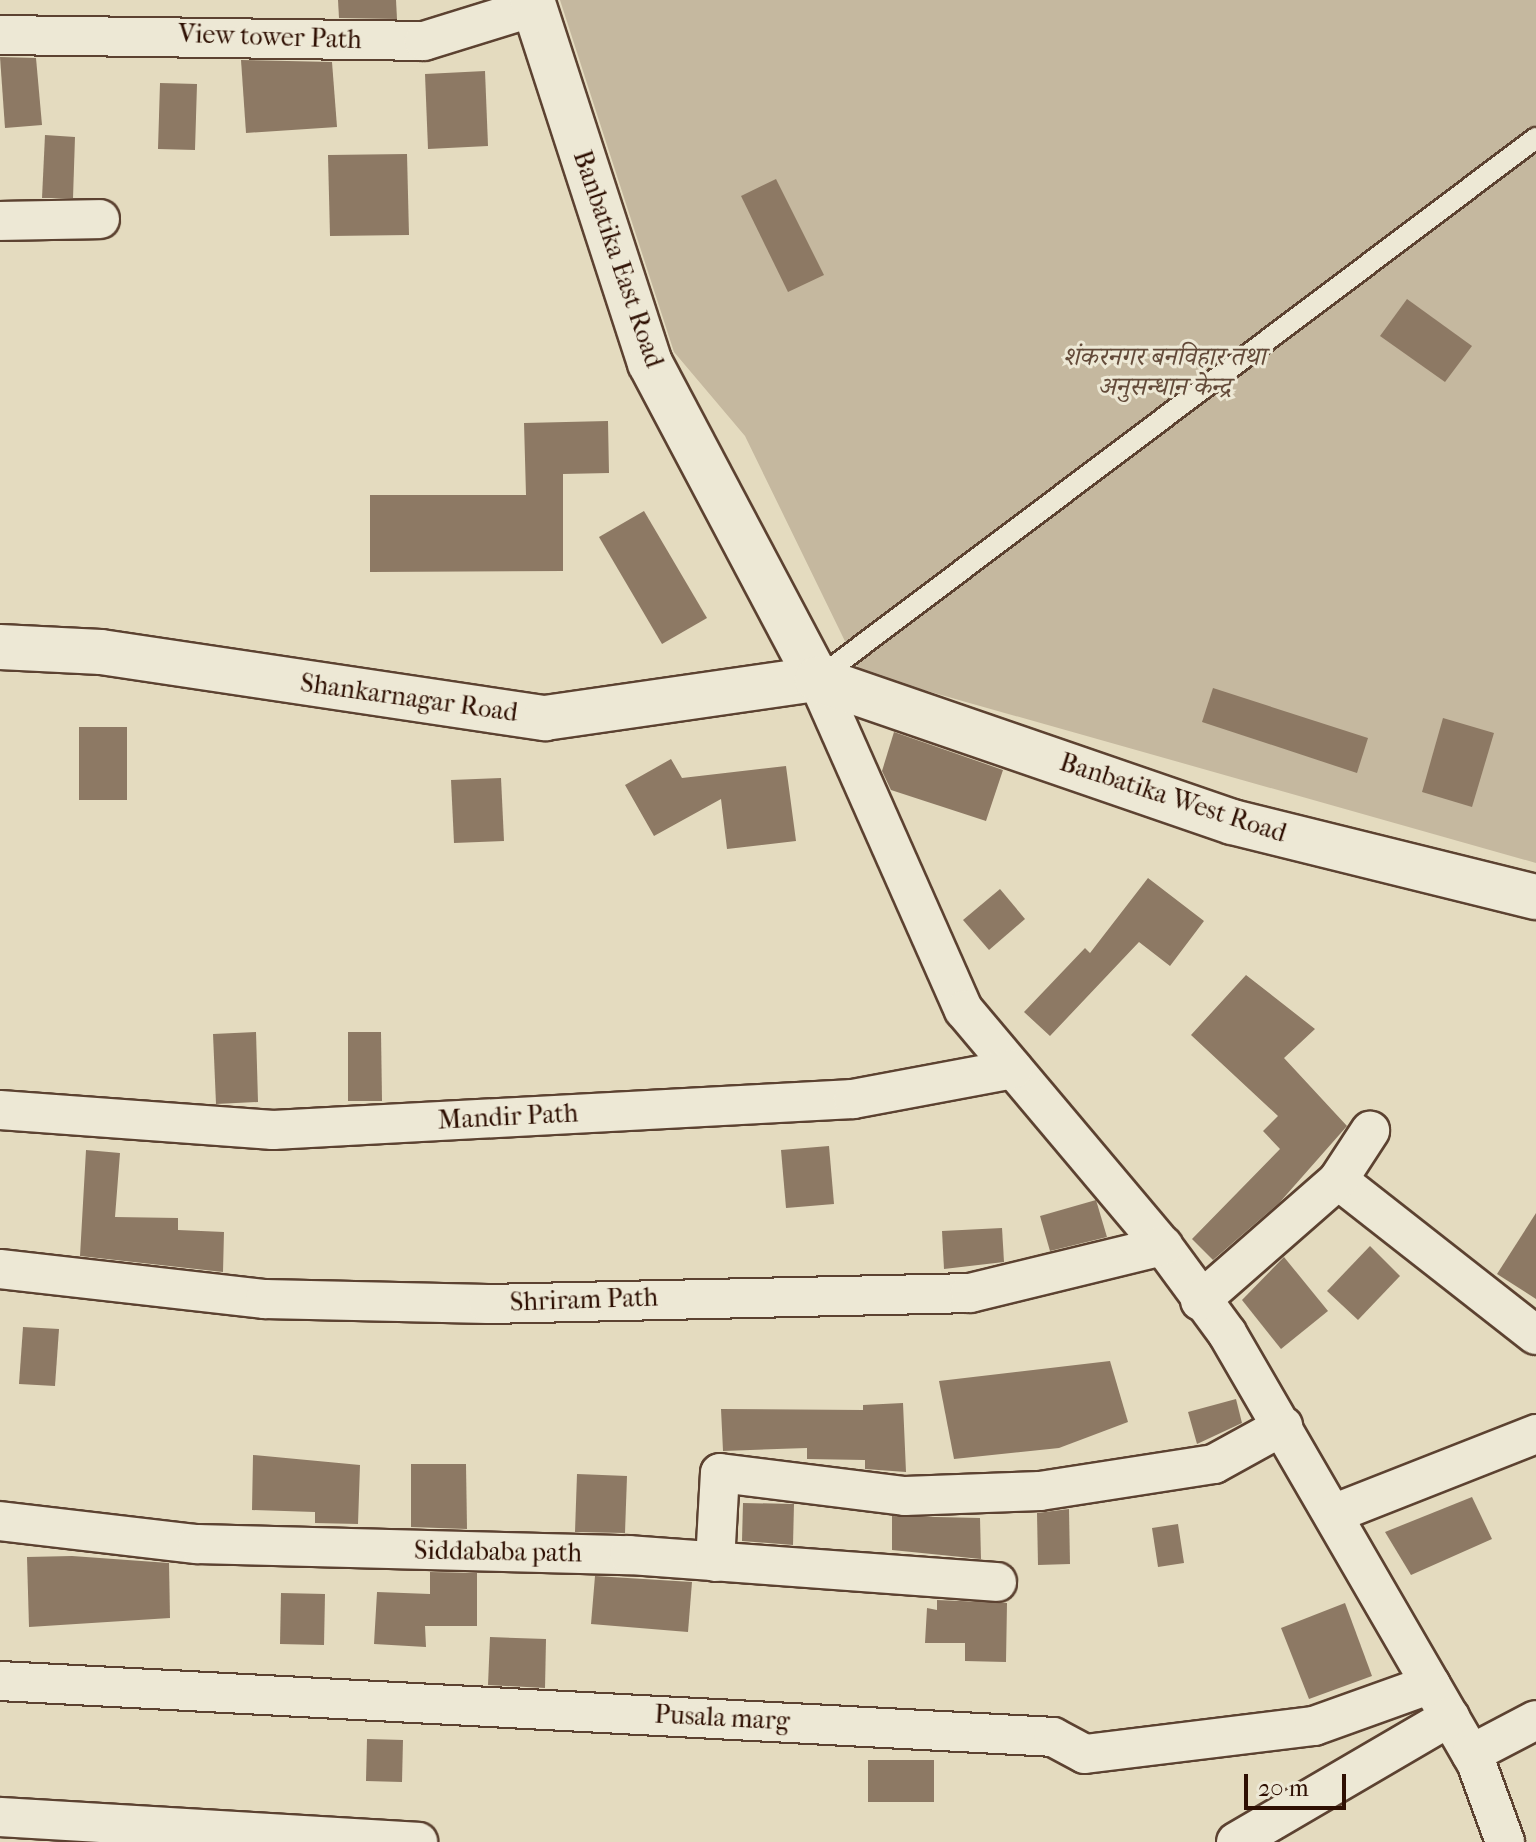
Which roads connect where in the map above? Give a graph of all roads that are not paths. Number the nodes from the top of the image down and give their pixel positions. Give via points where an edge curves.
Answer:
1 (533, 3) edge
2 (0, 35) edge
3 (1536, 138) edge
4 (100, 219) dead end
5 (0, 221) edge
6 (0, 647) edge
7 (817, 679) junction
8 (1536, 897) edge
9 (1013, 1069) junction
10 (0, 1110) edge
11 (1370, 1131) dead end
12 (1338, 1180) junction
13 (1163, 1246) junction
14 (0, 1269) edge
15 (1200, 1301) junction
16 (1536, 1335) edge
17 (1283, 1426) junction
18 (1536, 1434) edge
19 (1333, 1514) junction
20 (0, 1521) edge
21 (715, 1562) junction
22 (997, 1582) dead end
23 (0, 1681) edge
24 (1431, 1684) junction
25 (1450, 1717) junction
26 (1536, 1720) edge
27 (1471, 1754) junction
28 (0, 1817) edge
29 (418, 1842) edge
30 (1236, 1842) edge
31 (1505, 1842) edge

1 - 2 street, View tower Path via 424,41
1 - 7 street, Banbatika East Road via 650,363
3 - 7 lane
4 - 5 street
6 - 7 street, Shankarnagar Road via 101,652 545,718
7 - 8 street, Banbatika West Road via 1232,822
7 - 9 street via 964,1010
9 - 10 street, Mandir Path via 853,1099 273,1130
9 - 13 street
11 - 12 street
12 - 15 street
12 - 16 street
13 - 14 street, Shriram Path via 970,1293 488,1304 265,1299
13 - 15 street
15 - 17 street
17 - 19 street
17 - 21 street via 1214,1464 1040,1491 905,1496 720,1473
18 - 19 street
19 - 24 street
20 - 21 street, Siddababa path via 197,1544
21 - 22 street, Siddababa path
23 - 24 street, Pusala marg via 1053,1737 1085,1754 1314,1726
24 - 25 street
25 - 27 street
25 - 30 street
26 - 27 street
27 - 31 street
28 - 29 street

